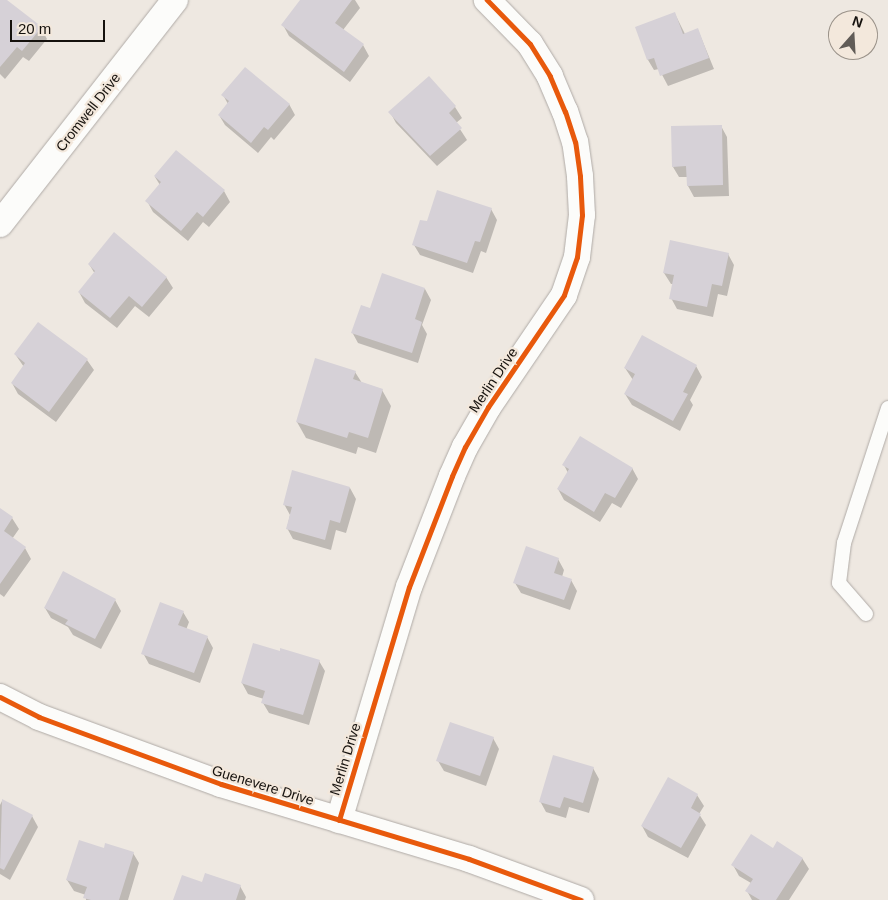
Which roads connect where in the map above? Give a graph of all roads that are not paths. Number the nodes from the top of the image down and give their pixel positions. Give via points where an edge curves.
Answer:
1 (175, 0) edge
2 (487, 0) edge
3 (0, 224) edge
4 (888, 408) edge
5 (866, 614) dead end
6 (0, 696) edge
7 (339, 820) junction
8 (580, 900) edge

1 - 3 street, Cromwell Drive
2 - 7 street, Merlin Drive via 530,44 550,76 565,112 580,176 582,215 577,257 564,295 464,446 409,587
4 - 5 lane via 844,543 839,583
6 - 7 street, Guenevere Drive via 39,717 147,758
7 - 8 street, Guenevere Drive via 469,859

